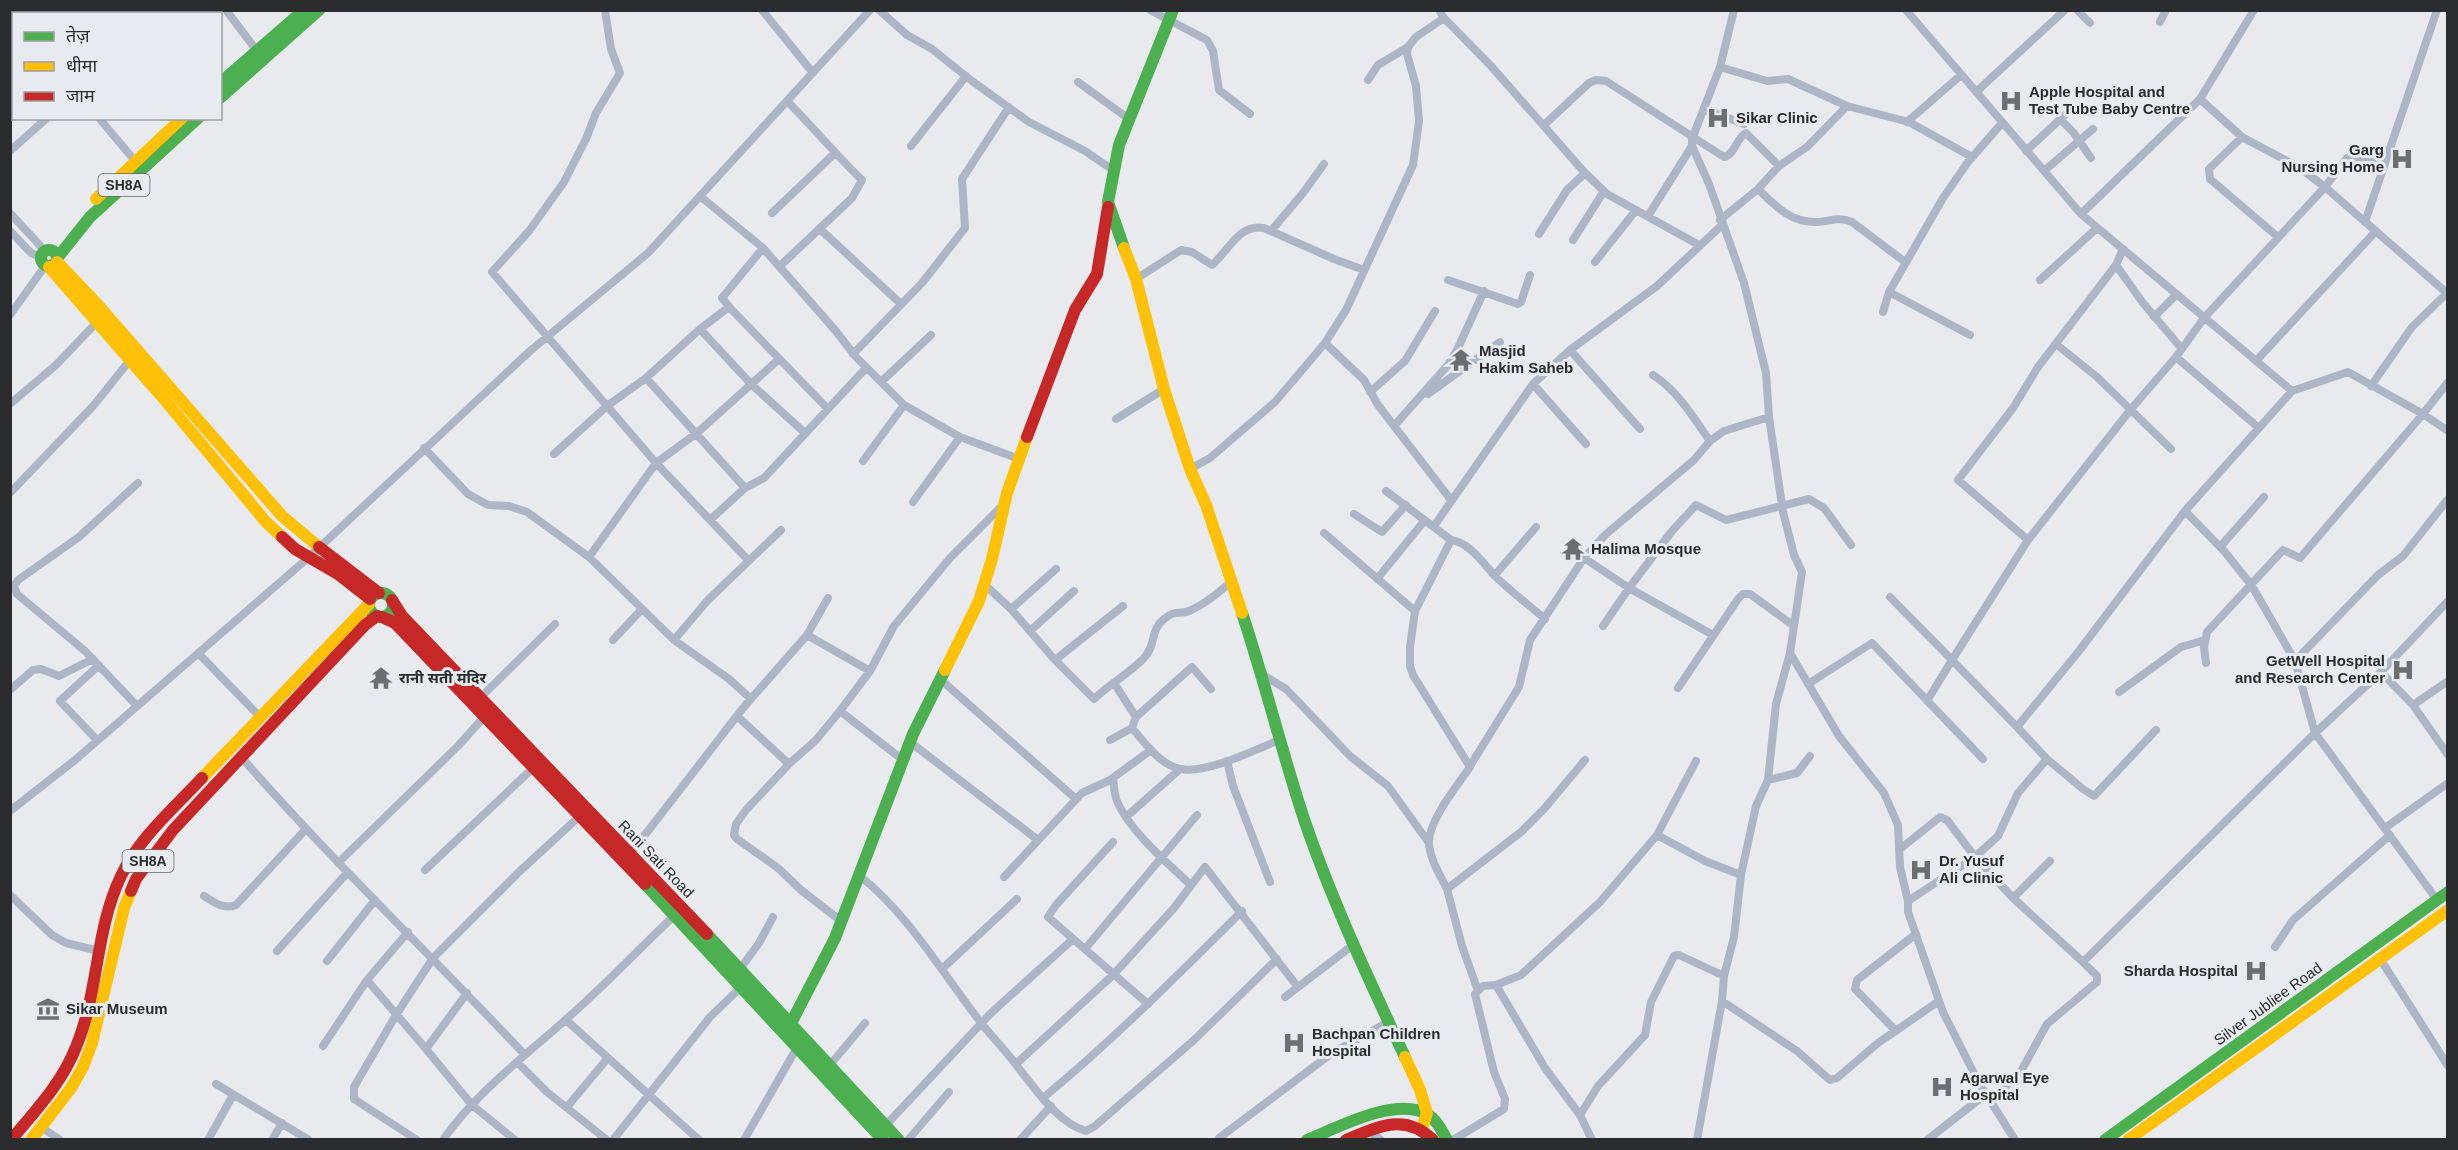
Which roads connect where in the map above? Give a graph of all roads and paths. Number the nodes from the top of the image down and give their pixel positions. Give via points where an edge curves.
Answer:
1 (239, 10) edge
2 (304, 10) edge
3 (320, 10) edge
4 (605, 10) edge
5 (762, 10) edge
6 (870, 10) edge
7 (879, 10) edge
8 (1150, 10) edge
9 (1734, 10) edge
10 (1906, 10) edge
11 (2065, 10) edge
12 (2077, 10) edge
13 (2166, 10) edge
14 (2254, 10) edge
15 (2437, 10) edge
16 (229, 14) edge
17 (1441, 14) edge
18 (1170, 15) edge
19 (2160, 22) dead end
20 (2090, 23) dead end
21 (1408, 47) junction
22 (257, 51) junction
23 (1720, 67) junction
24 (813, 73) junction
25 (1961, 75) junction
26 (966, 76) junction
27 (1368, 80) dead end
28 (222, 81) edge
29 (1078, 82) dead end
30 (1976, 92) junction
31 (222, 96) edge
32 (2200, 99) junction
33 (787, 101) junction
34 (1847, 106) junction
35 (1009, 107) junction
36 (1704, 108) junction
37 (2069, 111) dead end
38 (1250, 114) dead end
39 (1129, 119) junction
40 (2060, 119) junction
41 (45, 120) edge
42 (101, 120) edge
43 (180, 120) edge
44 (196, 120) edge
45 (1907, 122) junction
46 (2002, 123) junction
47 (1744, 124) dead end
48 (1544, 125) junction
49 (2093, 129) dead end
50 (2242, 137) junction
51 (2079, 141) junction
52 (1692, 142) junction
53 (911, 146) dead end
54 (10, 151) edge
55 (2026, 151) junction
56 (835, 153) junction
57 (1972, 157) junction
58 (2091, 158) dead end
59 (135, 161) junction
60 (2384, 162) junction
61 (1324, 164) dead end
62 (1779, 166) junction
63 (1113, 171) junction
64 (2044, 171) junction
65 (1585, 173) junction
66 (2325, 187) junction
67 (1758, 189) junction
68 (1604, 191) junction
69 (700, 196) junction
70 (1108, 202) junction
71 (1636, 210) junction
72 (10, 213) edge
73 (772, 213) dead end
74 (2081, 214) junction
75 (1648, 216) junction
76 (1721, 222) junction
77 (2364, 222) junction
78 (2097, 228) junction
79 (820, 229) junction
80 (1271, 231) junction
81 (2376, 231) junction
82 (1539, 234) dead end
83 (12, 236) edge
84 (2278, 237) junction
85 (1573, 240) dead end
86 (1699, 245) junction
87 (763, 248) junction
88 (2123, 249) junction
89 (49, 259) junction
90 (1595, 262) dead end
91 (1905, 262) junction
92 (2116, 265) junction
93 (780, 266) junction
94 (1364, 270) junction
95 (1530, 275) dead end
96 (1136, 279) junction
97 (1448, 280) dead end
98 (2040, 280) dead end
99 (1484, 291) junction
100 (1888, 292) junction
101 (2447, 293) edge
102 (2176, 294) junction
103 (901, 304) junction
104 (731, 309) junction
105 (1435, 311) dead end
106 (1883, 312) dead end
107 (10, 315) edge
108 (2154, 317) junction
109 (2204, 318) junction
110 (98, 321) junction
111 (700, 329) junction
112 (931, 335) dead end
113 (1970, 335) dead end
114 (546, 337) junction
115 (1500, 342) dead end
116 (1325, 343) junction
117 (2056, 344) junction
118 (2182, 349) junction
119 (1570, 350) junction
120 (853, 354) junction
121 (2176, 357) junction
122 (779, 359) junction
123 (130, 360) junction
124 (2256, 361) junction
125 (866, 368) junction
126 (1653, 375) dead end
127 (646, 378) junction
128 (881, 382) junction
129 (2448, 382) edge
130 (751, 384) junction
131 (1533, 384) junction
132 (2371, 386) junction
133 (1164, 390) junction
134 (2292, 391) junction
135 (1370, 392) junction
136 (1420, 399) junction
137 (10, 404) edge
138 (904, 405) junction
139 (607, 406) junction
140 (828, 409) junction
141 (2131, 409) junction
142 (2423, 414) junction
143 (1769, 417) junction
144 (1116, 419) dead end
145 (1394, 426) junction
146 (2259, 428) junction
147 (1640, 429) dead end
148 (2448, 431) edge
149 (697, 433) junction
150 (805, 433) junction
151 (960, 437) junction
152 (1710, 441) junction
153 (1587, 444) dead end
154 (424, 448) junction
155 (2171, 449) dead end
156 (554, 454) dead end
157 (1019, 459) junction
158 (863, 461) dead end
159 (656, 463) junction
160 (1190, 469) junction
161 (138, 483) dead end
162 (745, 488) junction
163 (1386, 491) dead end
164 (10, 494) edge
165 (2264, 497) dead end
166 (2448, 499) edge
167 (1451, 501) junction
168 (913, 502) dead end
169 (1005, 502) junction
170 (1406, 505) junction
171 (1782, 505) junction
172 (2185, 511) junction
173 (1354, 514) dead end
174 (710, 520) junction
175 (1425, 520) junction
176 (1434, 526) junction
177 (1536, 527) dead end
178 (781, 530) dead end
179 (1324, 533) dead end
180 (1451, 540) junction
181 (2028, 540) junction
182 (1851, 545) dead end
183 (317, 547) junction
184 (2220, 547) junction
185 (589, 557) junction
186 (309, 558) junction
187 (1584, 558) junction
188 (748, 560) junction
189 (1056, 569) dead end
190 (1495, 575) junction
191 (1377, 579) junction
192 (1231, 582) junction
193 (984, 584) junction
194 (2252, 586) junction
195 (1629, 588) junction
196 (1074, 591) dead end
197 (1890, 597) dead end
198 (373, 598) junction
199 (828, 598) dead end
200 (392, 600) junction
201 (2448, 601) edge
202 (1123, 606) dead end
203 (642, 609) junction
204 (1011, 609) junction
205 (1415, 611) junction
206 (380, 617) junction
207 (1545, 619) junction
208 (555, 624) dead end
209 (1603, 626) dead end
210 (1794, 626) junction
211 (1030, 631) junction
212 (807, 635) junction
213 (1713, 635) junction
214 (613, 640) dead end
215 (674, 640) junction
216 (2205, 640) junction
217 (198, 653) junction
218 (1790, 653) junction
219 (1055, 660) junction
220 (1952, 660) junction
221 (2295, 661) junction
222 (96, 662) junction
223 (2206, 663) dead end
224 (870, 671) junction
225 (2381, 672) junction
226 (1263, 675) junction
227 (940, 679) junction
228 (2448, 681) edge
229 (1114, 683) junction
230 (1808, 684) junction
231 (1678, 688) dead end
232 (1211, 689) dead end
233 (10, 690) edge
234 (2119, 692) dead end
235 (480, 698) junction
236 (751, 699) junction
237 (1927, 701) junction
238 (2414, 705) junction
239 (137, 706) junction
240 (840, 711) junction
241 (737, 716) junction
242 (260, 717) junction
243 (484, 717) junction
244 (1136, 717) junction
245 (2017, 727) junction
246 (1132, 728) junction
247 (2156, 730) dead end
248 (2315, 733) junction
249 (97, 740) junction
250 (1110, 740) dead end
251 (1279, 740) junction
252 (910, 742) junction
253 (1151, 750) junction
254 (2448, 755) edge
255 (1810, 756) dead end
256 (242, 758) junction
257 (1983, 759) dead end
258 (2047, 759) junction
259 (903, 760) junction
260 (1586, 760) dead end
261 (1227, 761) junction
262 (1696, 761) dead end
263 (789, 764) junction
264 (1470, 766) junction
265 (533, 768) junction
266 (1180, 769) junction
267 (1113, 778) junction
268 (1768, 780) junction
269 (2448, 783) edge
270 (1076, 799) junction
271 (10, 811) edge
272 (583, 813) junction
273 (1197, 815) dead end
274 (1126, 817) junction
275 (306, 829) junction
276 (2387, 832) junction
277 (1657, 835) junction
278 (1038, 840) junction
279 (1113, 842) dead end
280 (1429, 843) junction
281 (1900, 849) junction
282 (631, 853) junction
283 (1975, 857) junction
284 (1161, 858) junction
285 (2050, 861) dead end
286 (338, 863) junction
287 (425, 870) dead end
288 (347, 873) junction
289 (1741, 875) junction
290 (860, 876) junction
291 (1004, 877) dead end
292 (1270, 882) dead end
293 (1191, 885) junction
294 (1447, 889) junction
295 (10, 895) edge
296 (204, 896) dead end
297 (2442, 896) edge
298 (2013, 898) junction
299 (1017, 899) dead end
300 (375, 900) junction
301 (1908, 901) junction
302 (2448, 910) edge
303 (679, 911) junction
304 (1242, 911) junction
305 (773, 917) dead end
306 (842, 921) junction
307 (408, 932) junction
308 (1916, 934) junction
309 (1073, 939) junction
310 (1353, 945) junction
311 (2275, 947) dead end
312 (2372, 947) junction
313 (1085, 949) junction
314 (99, 951) junction
315 (277, 951) dead end
316 (433, 958) junction
317 (2380, 958) junction
318 (1277, 959) junction
319 (327, 961) dead end
320 (2083, 962) junction
321 (943, 968) junction
322 (740, 969) junction
323 (1115, 973) junction
324 (1724, 976) junction
325 (367, 980) junction
326 (1496, 985) junction
327 (742, 986) junction
328 (1297, 986) junction
329 (1478, 991) junction
330 (466, 993) junction
331 (1285, 997) dead end
332 (1939, 1000) junction
333 (1722, 1001) junction
334 (1148, 1004) junction
335 (396, 1015) junction
336 (566, 1020) junction
337 (1390, 1021) junction
338 (864, 1023) dead end
339 (981, 1023) junction
340 (789, 1028) junction
341 (1896, 1031) junction
342 (801, 1041) junction
343 (323, 1046) dead end
344 (426, 1048) junction
345 (525, 1056) junction
346 (607, 1059) junction
347 (518, 1063) junction
348 (1016, 1064) junction
349 (830, 1065) junction
350 (2448, 1065) edge
351 (216, 1084) dead end
352 (949, 1092) dead end
353 (233, 1095) junction
354 (649, 1095) junction
355 (1988, 1097) junction
356 (1043, 1098) junction
357 (472, 1105) junction
358 (1051, 1106) junction
359 (567, 1107) junction
360 (1427, 1113) junction
361 (1580, 1115) junction
362 (282, 1124) junction
363 (886, 1125) junction
364 (41, 1127) junction
365 (1422, 1128) junction
366 (1369, 1131) junction
367 (204, 1138) edge
368 (1219, 1138) dead end
369 (11, 1140) edge
370 (31, 1140) edge
371 (60, 1140) edge
372 (272, 1140) edge
373 (309, 1140) edge
374 (417, 1140) edge
375 (443, 1140) edge
376 (515, 1140) edge
377 (607, 1140) edge
378 (613, 1140) edge
379 (699, 1140) edge
380 (744, 1140) edge
381 (883, 1140) edge
382 (899, 1140) edge
383 (908, 1140) edge
384 (1020, 1140) edge
385 (1307, 1140) edge
386 (1346, 1140) edge
387 (1381, 1140) edge
388 (1433, 1140) edge
389 (1447, 1140) edge
390 (1453, 1140) edge
391 (1592, 1140) edge
392 (1697, 1140) edge
393 (1927, 1140) edge
394 (2015, 1140) edge
395 (2105, 1140) edge
396 (2128, 1140) edge

1 - 16 street
2 - 22 street
3 - 31 street
4 - 114 street via 611,49 620,73 596,113 564,183 492,272
5 - 24 street
6 - 24 street
7 - 26 street
8 - 18 street
9 - 23 street
10 - 25 street
11 - 30 street
12 - 20 street
13 - 19 street
14 - 32 street
15 - 60 street
16 - 22 street
17 - 21 street
17 - 48 street
18 - 38 street via 1207,40 1219,90
18 - 39 street
21 - 27 street via 1378,65
21 - 94 street via 1419,121 1413,165
22 - 28 street
23 - 34 street via 1767,81 1788,79
23 - 36 street
24 - 33 street
25 - 30 street
25 - 45 street
26 - 35 street
26 - 53 street
29 - 39 street
30 - 46 street
32 - 50 street
32 - 74 street
33 - 56 street
33 - 69 street
34 - 45 street
34 - 62 street via 1807,147
35 - 63 street
35 - 103 street via 962,179 965,228
36 - 47 street
36 - 52 street
37 - 40 street
39 - 63 street
40 - 51 street
40 - 55 street
41 - 54 street
42 - 59 street
43 - 59 street, SH8A
44 - 89 street, SH8A
45 - 57 street
46 - 55 street
46 - 57 street
48 - 52 street via 1589,83 1606,81
48 - 65 street
49 - 51 street
50 - 66 street via 2300,168
50 - 84 street via 2209,169 2210,179
51 - 58 street
51 - 64 street
52 - 62 street via 1726,158 1741,136 1749,134
52 - 75 street
52 - 76 street
55 - 64 street
56 - 73 street
56 - 79 street via 862,180 852,198
57 - 91 street
59 - 89 street, SH8A via 73,223
60 - 66 street via 2347,158
60 - 77 street
61 - 80 street
62 - 67 street
63 - 70 street
64 - 74 street
65 - 68 street
65 - 82 street via 1567,190
66 - 77 street
66 - 84 street
67 - 76 street
67 - 91 street via 1790,217 1814,222 1843,218 1852,222
68 - 71 street
68 - 85 street
69 - 87 street
69 - 114 street via 648,253
70 - 96 street
70 - 157 street via 1097,274 1075,310
71 - 75 street
71 - 90 street
72 - 89 street
74 - 78 street
75 - 86 street
76 - 86 street
76 - 143 street via 1743,283 1766,373
77 - 81 street
78 - 88 street
78 - 98 street
79 - 93 street
79 - 103 street
80 - 94 street
80 - 96 street via 1253,226 1244,231 1212,265 1181,250
81 - 101 street
81 - 124 street
83 - 89 street via 31,253
84 - 109 street
86 - 119 street via 1636,304
87 - 93 street
87 - 104 street via 722,298
88 - 92 street
88 - 102 street
89 - 107 street
89 - 110 street
89 - 183 street via 97,304 260,493
91 - 100 street
92 - 108 street
92 - 117 street
93 - 120 street
94 - 116 street
95 - 99 street via 1519,303
96 - 133 street
97 - 99 street
99 - 136 street via 1454,355
100 - 106 street
100 - 113 street
101 - 132 street via 2412,327
102 - 108 street
102 - 109 street
103 - 120 street
104 - 111 street
104 - 122 street
105 - 135 street via 1405,361
108 - 118 street
109 - 118 street
109 - 124 street
110 - 123 street
110 - 137 street via 56,365
111 - 127 street
111 - 130 street
112 - 128 street
114 - 139 street
114 - 154 street
115 - 136 street
116 - 135 street via 1360,376
116 - 160 street via 1275,402 1237,437
117 - 141 street
117 - 181 street via 1958,480
118 - 121 street
119 - 131 street
119 - 147 street
120 - 125 street
121 - 141 street
121 - 146 street
122 - 130 street
122 - 140 street
123 - 164 street via 94,405
123 - 186 street via 266,522 285,542
124 - 134 street
125 - 128 street
125 - 140 street
126 - 152 street via 1679,397
127 - 139 street
127 - 149 street
128 - 138 street
129 - 142 street
130 - 149 street
130 - 150 street
131 - 153 street
131 - 167 street
132 - 134 street via 2348,372
132 - 142 street
133 - 144 street
133 - 160 street
134 - 146 street
135 - 145 street
136 - 145 street
138 - 151 street
138 - 158 street
139 - 156 street
139 - 159 street
140 - 150 street
141 - 155 street
141 - 181 street
142 - 148 street
142 - 194 street via 2300,558 2283,550
143 - 152 street via 1724,431
143 - 171 street
145 - 167 street
146 - 172 street
149 - 159 street
149 - 162 street
150 - 162 street via 764,478
151 - 157 street
151 - 168 street
152 - 187 street via 1694,460 1605,535
154 - 183 street
154 - 185 street via 468,494 488,505 527,512
157 - 169 street
159 - 174 street
159 - 185 street
160 - 192 street
161 - 222 street via 79,537 14,586 17,594
162 - 174 street
163 - 170 street
165 - 184 street
166 - 221 street via 2403,556 2378,575
167 - 176 street
169 - 193 street
169 - 224 street via 950,558 894,626
170 - 173 street via 1382,532
170 - 175 street
171 - 182 street via 1817,501
171 - 195 street via 1726,520 1696,505
171 - 210 street via 1802,572
172 - 184 street
172 - 245 street
174 - 188 street
175 - 176 street
175 - 191 street
176 - 180 street
177 - 190 street
178 - 188 street
179 - 191 street
180 - 190 street via 1480,559
180 - 205 street
181 - 220 street
183 - 186 street
183 - 198 street via 358,574
184 - 194 street
185 - 203 street
186 - 198 street
186 - 217 street
187 - 195 street
187 - 207 street
188 - 215 street
189 - 204 street
190 - 207 street
191 - 205 street
192 - 226 street
192 - 229 street via 1212,598 1163,619 1154,630 1151,649 1144,659
193 - 204 street
193 - 227 street
194 - 216 street via 2214,624
194 - 221 street
195 - 209 street
195 - 213 street
196 - 211 street
197 - 220 street
198 - 200 street via 384,593
198 - 206 street via 372,614
198 - 242 street, SH8A
199 - 212 street
200 - 206 street, SH8A via 391,611
200 - 235 street, Rani Sati Road via 402,616
201 - 225 street
202 - 219 street
203 - 214 street
203 - 215 street
204 - 211 street
205 - 264 street via 1410,647 1413,675
206 - 243 street via 395,623
206 - 256 street, SH8A via 355,636
207 - 264 street via 1526,648 1519,687
208 - 235 street
210 - 213 street via 1750,594 1743,594
210 - 218 street
211 - 219 street
212 - 224 street
212 - 236 street
213 - 231 street
215 - 236 street
216 - 223 street
216 - 234 street via 2181,647
217 - 239 street
217 - 242 street
218 - 230 street
218 - 268 street via 1776,704
219 - 229 street via 1094,699
220 - 237 street
220 - 245 street
221 - 248 street
222 - 233 street via 59,676 33,670
222 - 239 street
222 - 249 street via 60,701
224 - 240 street
225 - 238 street
225 - 248 street
226 - 251 street
226 - 280 street via 1286,688 1350,756 1388,786
227 - 252 street
227 - 270 street
228 - 238 street
229 - 244 street
230 - 237 street via 1872,643
230 - 281 street via 1839,736 1884,793 1898,825
232 - 244 street via 1192,668
235 - 272 street, Rani Sati Road
236 - 241 street
237 - 257 street
238 - 254 street
239 - 249 street
240 - 259 street
240 - 263 street via 816,741
241 - 263 street
241 - 282 street
242 - 314 street, SH8A via 155,828 130,860 117,885
243 - 265 street
243 - 286 street
244 - 246 street
245 - 258 street
246 - 250 street
246 - 253 street
247 - 258 street via 2094,796
248 - 276 street
248 - 320 street
249 - 271 street
251 - 261 street
251 - 310 street via 1306,824
252 - 259 street
252 - 278 street
253 - 266 street
253 - 267 street
255 - 268 street via 1797,773
256 - 275 street
256 - 364 street, SH8A via 173,830 136,879 122,918 89,1051 71,1088
258 - 283 street via 2018,794 1998,836
259 - 290 street
260 - 294 street via 1521,832
261 - 266 street
261 - 292 street
262 - 277 street
263 - 306 street via 746,810 734,835
264 - 280 street via 1434,822
265 - 272 street
265 - 287 street
266 - 274 street
267 - 270 street
267 - 274 street via 1116,800
268 - 289 street via 1756,806
269 - 276 street
270 - 278 street
272 - 282 street, Rani Sati Road
272 - 303 street
272 - 316 street
273 - 284 street
274 - 284 street
275 - 286 street
275 - 296 street via 236,905 223,906
276 - 297 street
276 - 311 street via 2299,915
277 - 289 street
277 - 326 street via 1580,921 1521,975
278 - 291 street
279 - 309 street via 1048,914 1049,920
280 - 294 street
281 - 283 street via 1940,817 1947,820
281 - 301 street
282 - 303 street, Rani Sati Road
283 - 298 street
283 - 301 street
284 - 293 street
284 - 313 street
285 - 298 street
286 - 288 street
288 - 300 street
288 - 315 street
289 - 324 street via 1734,937
290 - 306 street
290 - 321 street via 882,893
293 - 304 street via 1205,867
293 - 323 street
294 - 329 street
295 - 314 street via 52,935 66,943
297 - 312 street, Silver Jubliee Road
298 - 320 street
299 - 321 street
300 - 307 street
300 - 319 street
301 - 308 street
302 - 317 street
303 - 322 street, Rani Sati Road
303 - 327 street
303 - 336 street
304 - 318 street
304 - 334 street
305 - 322 street
306 - 340 street
307 - 316 street
307 - 325 street
308 - 332 street
308 - 341 street via 1854,985
309 - 313 street
309 - 339 street
310 - 328 street
310 - 337 street
312 - 317 street
312 - 395 street, Silver Jubliee Road
313 - 323 street
314 - 369 street, SH8A via 76,1049 44,1099
316 - 330 street
316 - 335 street
317 - 350 street
317 - 396 street
318 - 328 street
318 - 358 street via 1194,1040 1095,1126 1086,1131 1075,1128
320 - 355 street via 2097,976 2097,982 2047,1024 2020,1073
321 - 339 street
322 - 340 street, Rani Sati Road
323 - 334 street
323 - 348 street
324 - 333 street
324 - 361 street via 1674,956 1651,1002 1645,1035 1598,1086
325 - 335 street
325 - 343 street
326 - 329 street via 1489,984
326 - 361 street via 1545,1068
327 - 340 street
327 - 354 street via 710,1017
328 - 331 street
329 - 390 street via 1474,994 1505,1099 1504,1109
330 - 344 street
330 - 345 street
332 - 341 street
332 - 355 street
333 - 341 street via 1797,1051 1830,1080
333 - 392 street
334 - 356 street
335 - 344 street
335 - 374 street via 353,1093 358,1102
336 - 345 street
336 - 346 street
337 - 360 street
337 - 368 street via 1332,1053
338 - 349 street
339 - 348 street
339 - 363 street
340 - 342 street
342 - 349 street
342 - 380 street
342 - 381 street
344 - 357 street
345 - 347 street
346 - 354 street
346 - 359 street
347 - 357 street
347 - 359 street
348 - 356 street
349 - 363 street
351 - 353 street
352 - 383 street
353 - 362 street
353 - 367 street
354 - 378 street
354 - 379 street
355 - 393 street
355 - 394 street
356 - 358 street
357 - 375 street
357 - 376 street
358 - 384 street
359 - 377 street
360 - 365 street
360 - 385 street via 1412,1108 1390,1110
360 - 389 street
361 - 391 street
362 - 372 street
362 - 373 street
363 - 382 street
364 - 370 street, SH8A
364 - 371 street
365 - 366 street via 1401,1122
365 - 388 street
366 - 386 street
366 - 387 street

